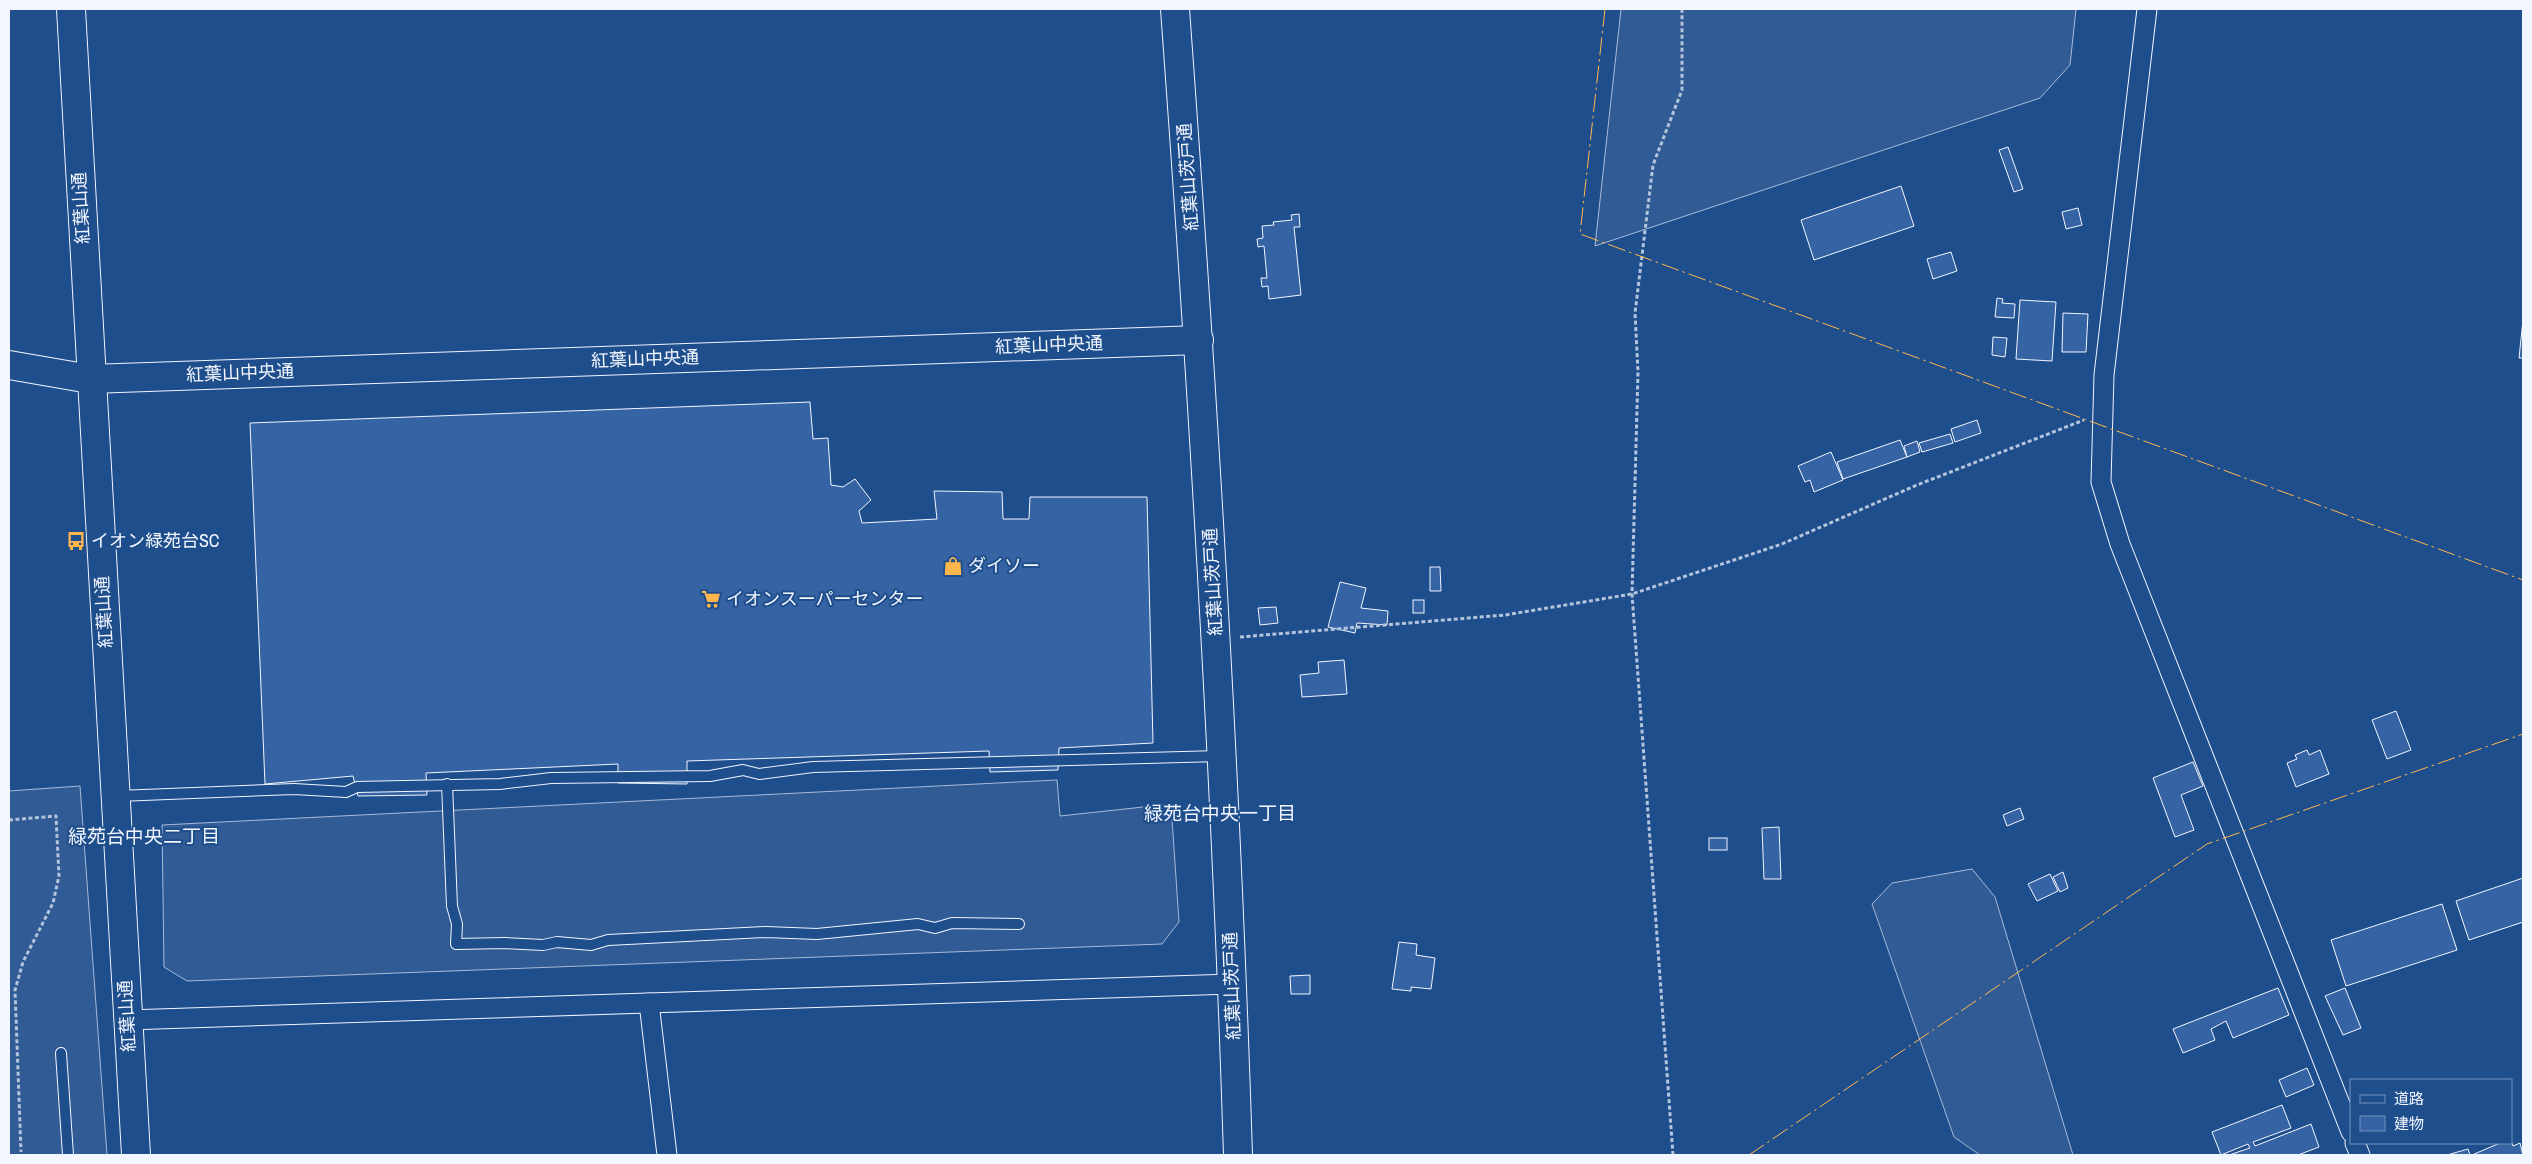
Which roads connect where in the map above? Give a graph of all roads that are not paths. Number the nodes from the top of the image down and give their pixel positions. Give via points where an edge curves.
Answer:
1 (71, 9) edge
2 (1176, 9) edge
3 (2148, 9) edge
4 (1199, 340) junction
5 (9, 365) edge
6 (90, 379) junction
7 (1222, 756) junction
8 (447, 784) junction
9 (114, 796) junction
10 (1020, 924) dead end
11 (1232, 984) junction
12 (649, 1003) junction
13 (127, 1020) junction
14 (61, 1053) dead end
15 (2350, 1129) edge
16 (68, 1155) edge
17 (136, 1155) edge
18 (667, 1155) edge
19 (1238, 1155) edge

1 - 6 street, 紅葉山通
2 - 4 street, 紅葉山茨戸通
3 - 15 street via 2104,375 2101,482 2120,544
4 - 6 street, 紅葉山中央通
4 - 7 street, 紅葉山茨戸通
5 - 6 street, 紅葉山中央通
6 - 9 street, 紅葉山通
7 - 8 lane via 812,767 759,774 743,770 710,776 551,778 500,784
7 - 11 street, 紅葉山茨戸通
8 - 9 lane via 357,787 346,792 294,789
8 - 10 lane via 456,944 543,945 557,942 592,945 608,940 766,932 817,934 918,924 934,928 952,923
9 - 13 street, 紅葉山通
11 - 12 street
11 - 19 street, 紅葉山茨戸通
12 - 13 street
12 - 18 street
13 - 17 street, 紅葉山通
14 - 16 lane

